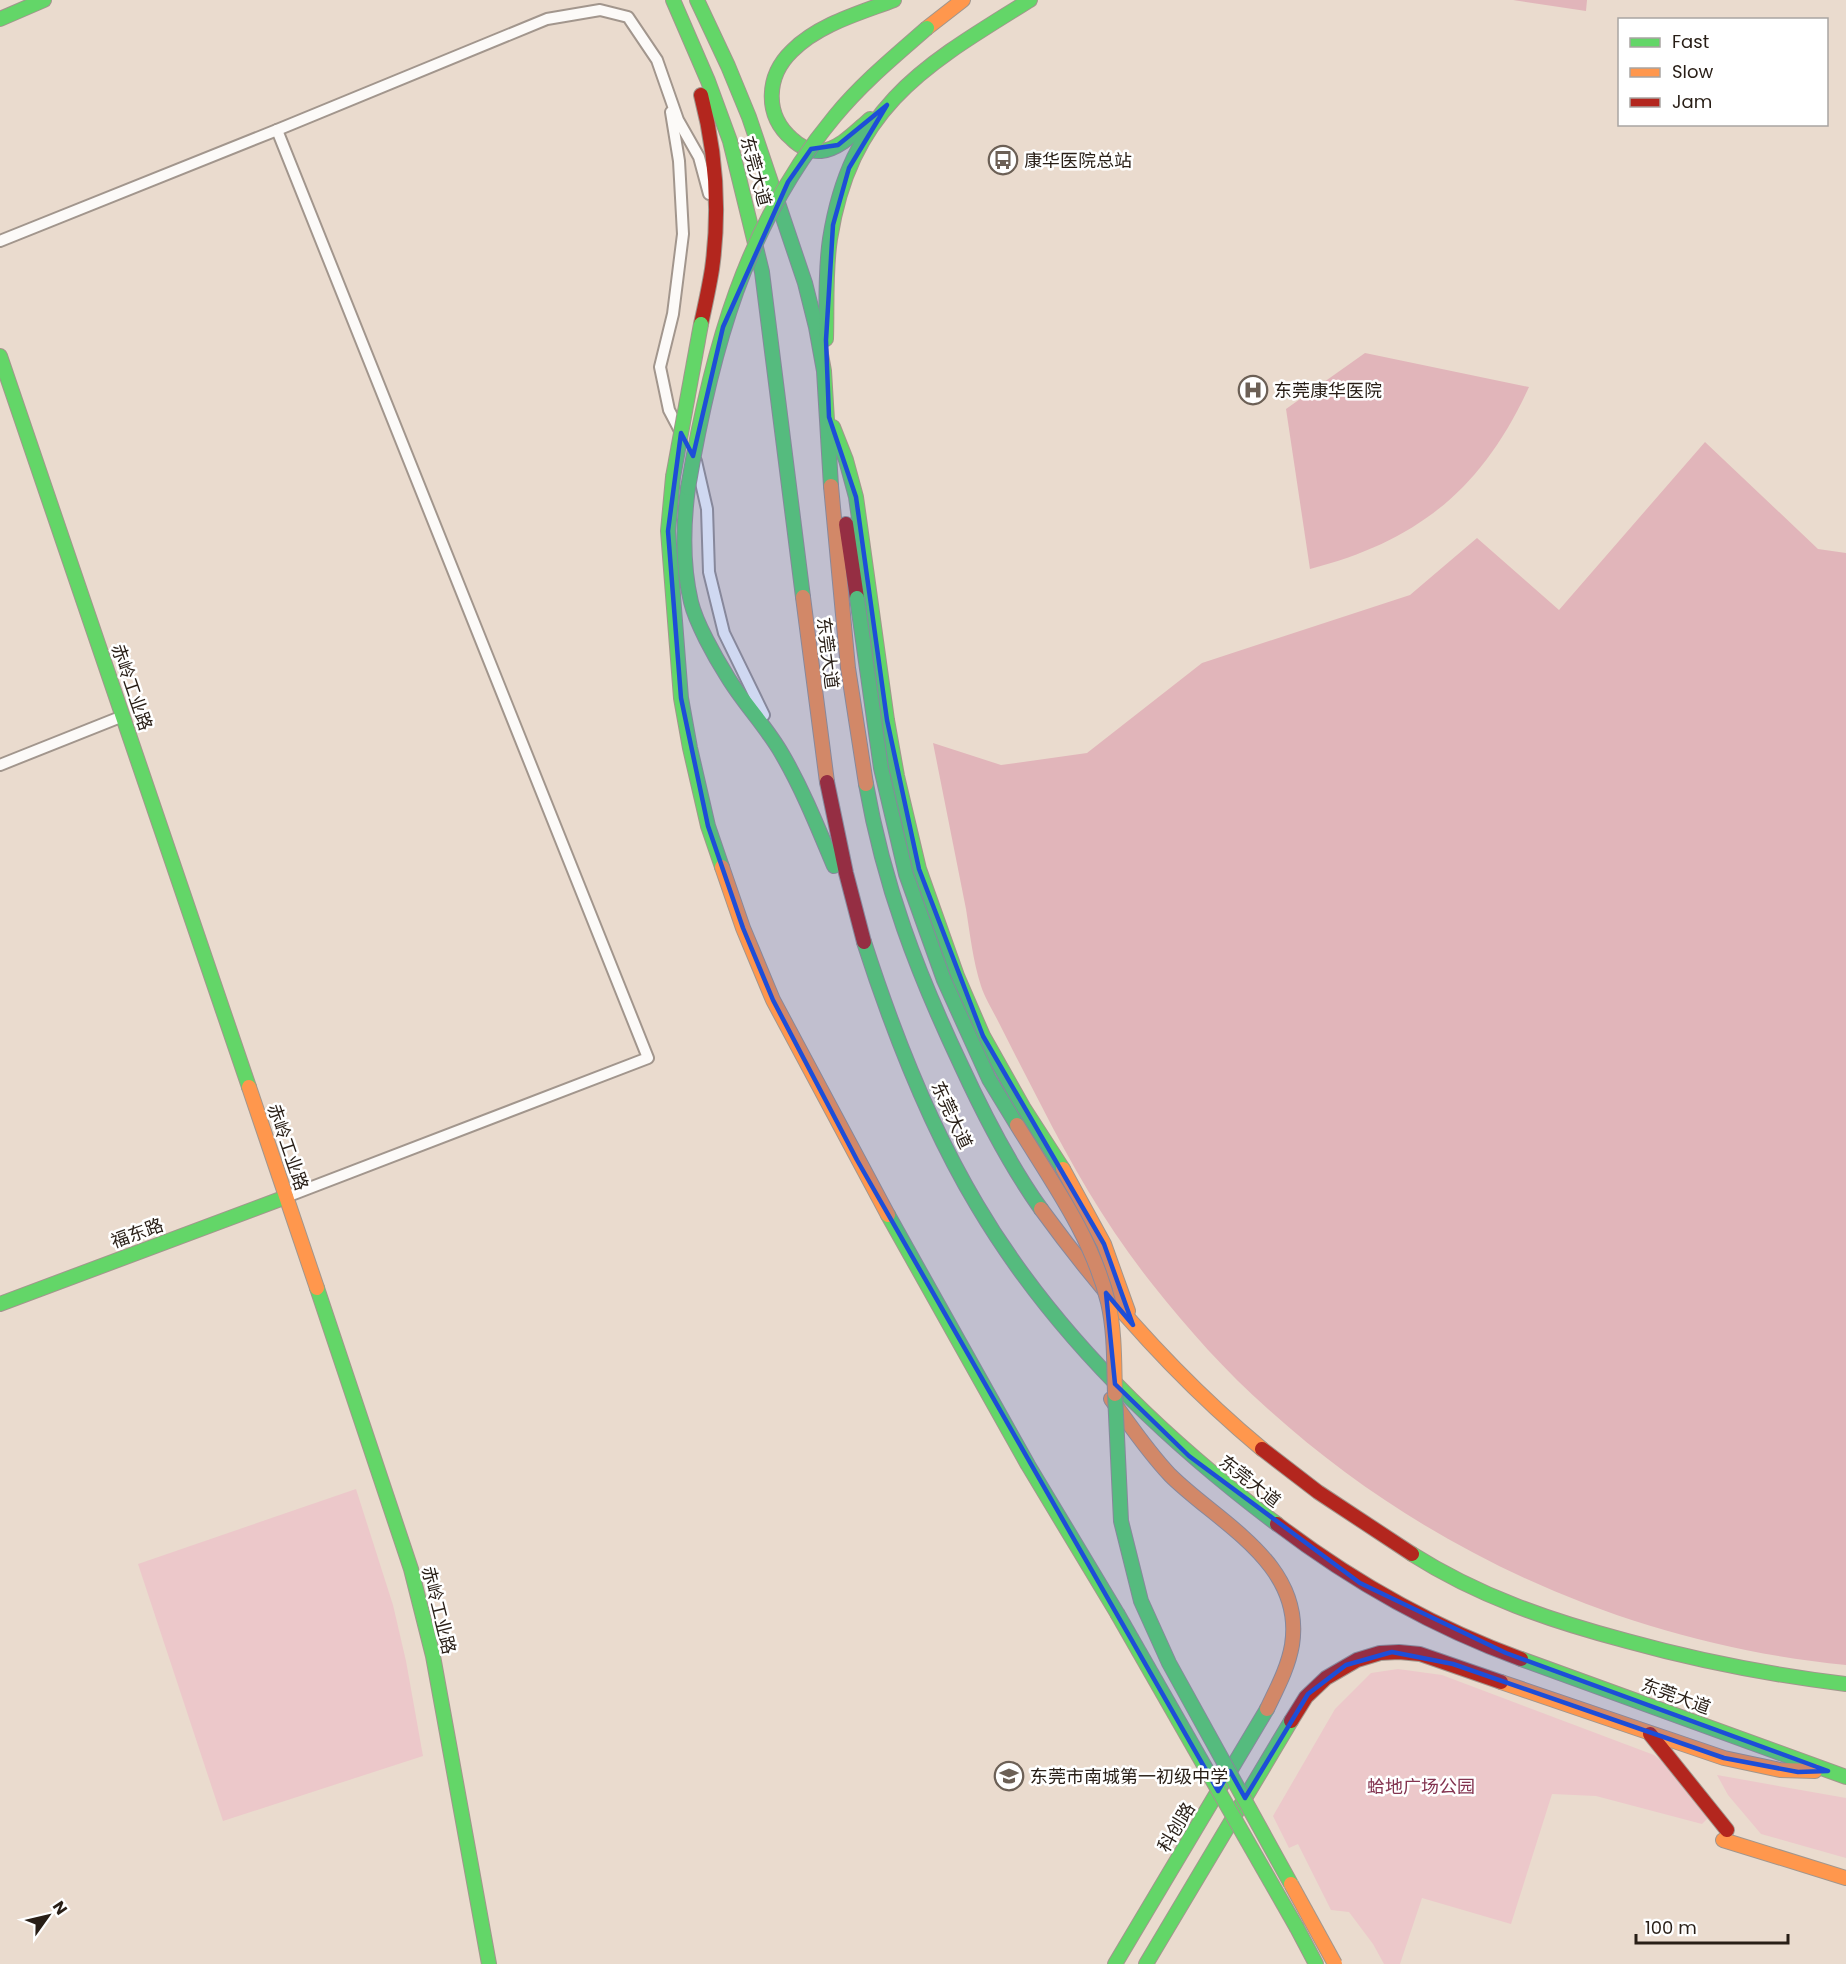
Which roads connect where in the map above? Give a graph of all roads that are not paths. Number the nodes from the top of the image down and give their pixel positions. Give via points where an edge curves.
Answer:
1 (44, 0) edge
2 (697, 0) edge
3 (709, 0) edge
4 (894, 0) edge
5 (963, 0) edge
6 (1030, 0) edge
7 (674, 1) edge
8 (0, 19) edge
9 (667, 88) junction
10 (887, 105) junction
11 (277, 130) junction
12 (754, 131) junction
13 (716, 217) junction
14 (0, 241) edge
15 (0, 356) edge
16 (827, 395) junction
17 (829, 417) junction
18 (684, 550) junction
19 (675, 630) junction
20 (123, 716) junction
21 (781, 752) junction
22 (0, 765) edge
23 (867, 952) junction
24 (286, 1197) junction
25 (0, 1304) edge
26 (1133, 1325) junction
27 (1077, 1343) junction
28 (1846, 1684) edge
29 (1650, 1734) junction
30 (1828, 1771) junction
31 (1846, 1777) edge
32 (1725, 1835) junction
33 (1846, 1868) edge
34 (1846, 1878) edge
35 (489, 1964) edge
36 (1115, 1964) edge
37 (1146, 1964) edge
38 (1316, 1964) edge
39 (1335, 1964) edge

1 - 8 main road
2 - 12 main road, 东莞大道
3 - 12 main road
4 - 10 main road via 807,38 776,73 771,91 771,113 782,130 802,147 819,152 838,145
5 - 18 main road, bridge via 866,83 825,129 788,182 744,272 723,327 703,401 688,488
6 - 10 main road via 949,51
7 - 13 main road via 707,115 715,166
7 - 23 main road, 东莞大道 via 730,141 762,272 825,771 839,847
9 - 11 street via 657,60 628,17 600,10 547,18
9 - 13 street via 678,120 699,156
9 - 21 street via 679,161 683,234 673,314 660,367 669,410 698,465 707,509 708,572 724,633
10 - 16 main road via 849,168 833,225 827,279
11 - 14 street
11 - 24 street via 648,1058
12 - 16 main road, 东莞大道 via 804,279
13 - 19 main road, bridge via 713,261 673,477 668,531
15 - 20 main road, 赤岭工业路
16 - 17 main road, 东莞大道
17 - 26 main road via 856,497 897,776 932,909 983,1036 1104,1244
17 - 26 main road, 东莞大道 via 842,622 861,752 875,833 908,942 935,1013 1012,1164 1079,1260
17 - 39 main road, bridge via 881,768 906,874 944,980 989,1079 1073,1216 1094,1259 1108,1303 1114,1346 1121,1521 1141,1601 1169,1663
18 - 19 main road
18 - 21 main road via 691,603 705,635 727,676
19 - 38 main road, bridge via 685,718 708,826 773,1000 1028,1465 1117,1613
20 - 22 street
20 - 24 main road, 赤岭工业路
21 - 23 main road via 808,802
23 - 27 main road, 东莞大道 via 926,1103 966,1186 1035,1291
24 - 25 main road, 福东路
24 - 35 main road, 赤岭工业路 via 419,1598
26 - 28 main road, 东莞大道 via 1180,1375 1285,1468 1338,1506 1464,1584 1558,1622 1662,1652
27 - 30 main road, 东莞大道 via 1189,1456 1360,1583 1443,1627 1506,1653
27 - 36 main road, 科创路 via 1098,1381 1170,1475 1270,1564 1283,1586 1292,1616 1293,1644 1267,1708
29 - 30 main road via 1766,1768
29 - 32 main road
29 - 37 main road via 1420,1654 1392,1652 1366,1656 1346,1665 1308,1695
30 - 31 main road, 东莞大道
32 - 33 main road
32 - 34 main road

